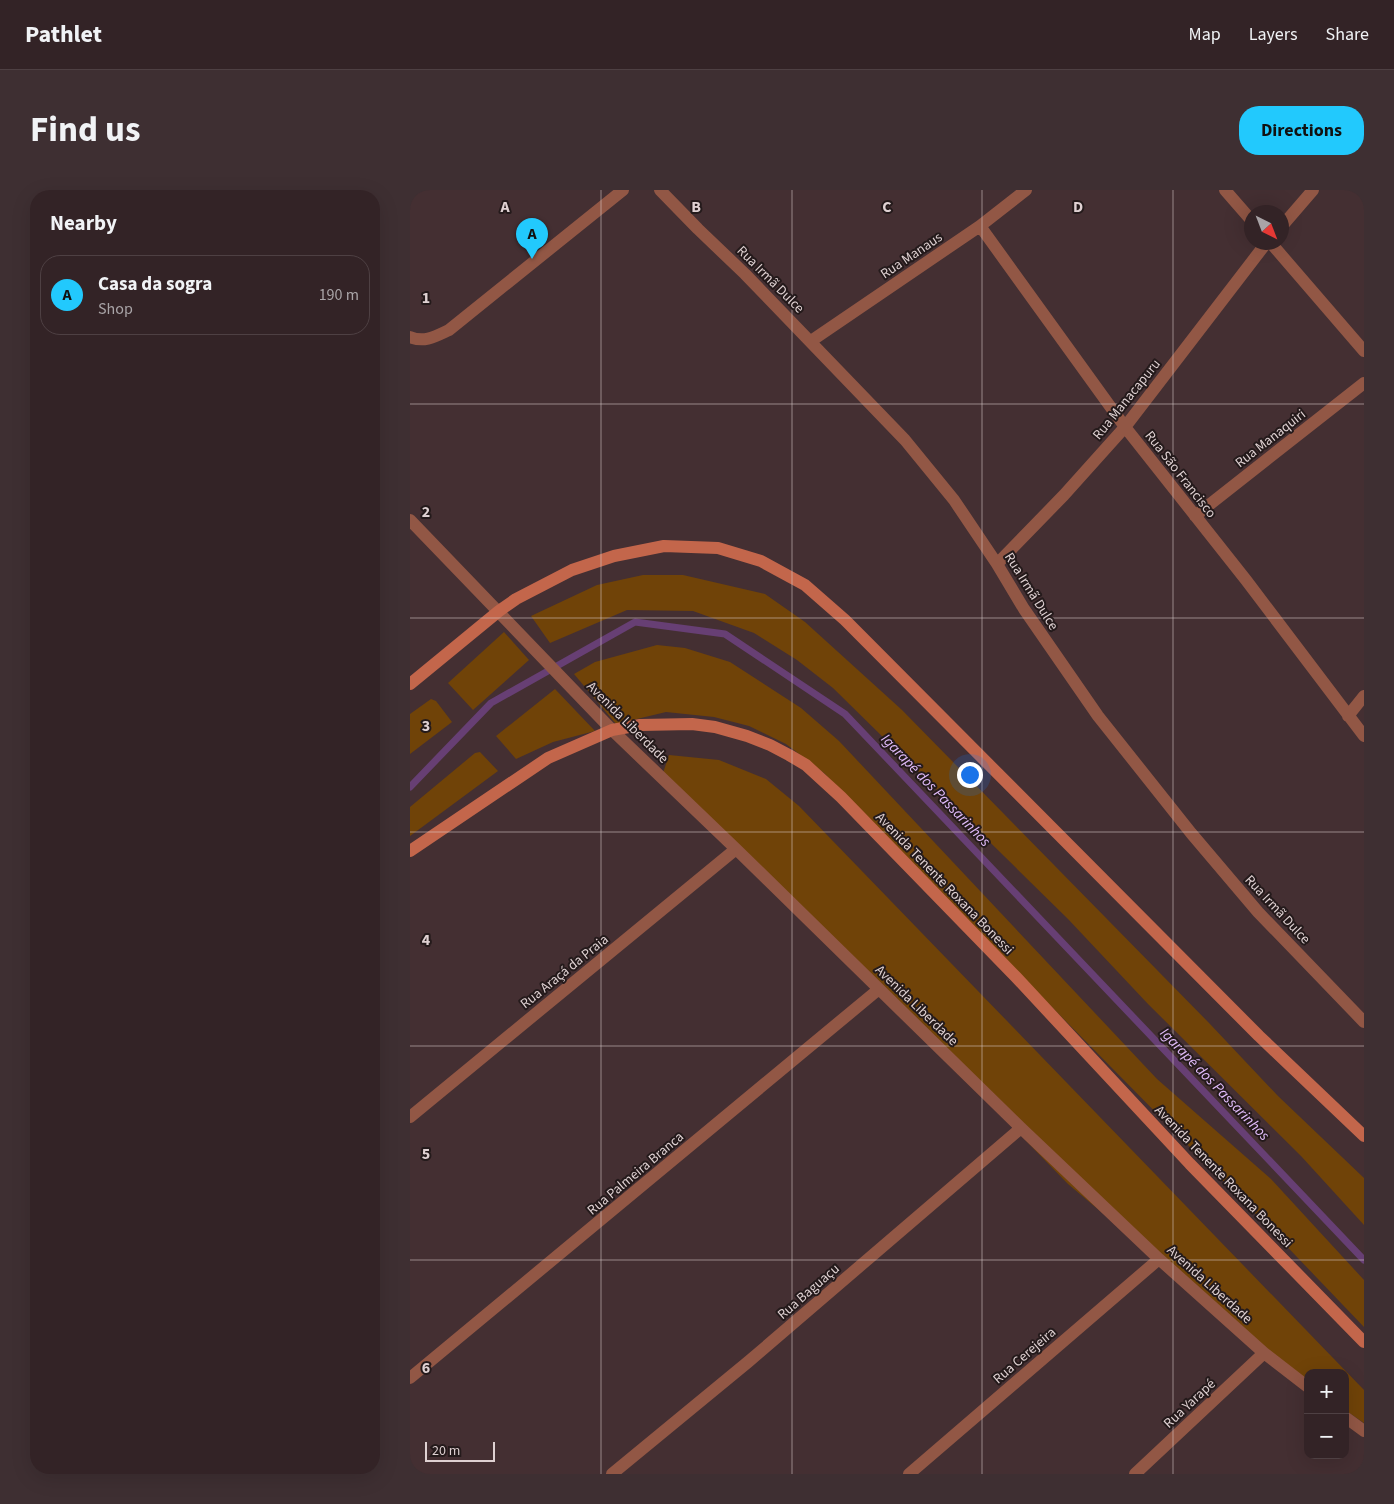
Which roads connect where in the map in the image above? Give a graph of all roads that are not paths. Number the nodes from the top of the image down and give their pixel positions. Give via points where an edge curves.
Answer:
1 (623, 190) edge
2 (660, 190) edge
3 (1026, 190) edge
4 (1225, 190) edge
5 (1313, 190) edge
6 (1244, 212) edge
7 (1289, 218) edge
8 (980, 226) junction
9 (1262, 250) edge
10 (1275, 250) edge
11 (410, 337) edge
12 (811, 341) junction
13 (1364, 351) edge
14 (1364, 383) edge
15 (1125, 427) junction
16 (1195, 516) junction
17 (410, 520) edge
18 (997, 564) junction
19 (499, 611) junction
20 (410, 684) edge
21 (1364, 696) edge
22 (1348, 716) junction
23 (612, 730) junction
24 (1364, 736) edge
25 (736, 849) junction
26 (410, 851) edge
27 (879, 989) junction
28 (1364, 1022) edge
29 (410, 1117) edge
30 (1021, 1128) junction
31 (1364, 1136) edge
32 (1159, 1259) junction
33 (1364, 1342) edge
34 (1264, 1353) junction
35 (410, 1378) edge
36 (1304, 1385) edge
37 (1349, 1420) edge
38 (1364, 1431) edge
39 (612, 1474) edge
40 (909, 1474) edge
41 (1135, 1474) edge

1 - 11 street via 449,330 419,341
2 - 12 street, Rua Irmã Dulce
3 - 8 street, Rua Manaus
4 - 6 street
5 - 7 street
8 - 12 street, Rua Manaus
8 - 15 street, Rua São Francisco
9 - 15 street, Rua Manacapuru
10 - 13 street
12 - 18 street, Rua Irmã Dulce via 905,440 954,500
14 - 16 street, Rua Manaquiri
15 - 16 street, Rua São Francisco
15 - 18 street, Rua Manacapuru via 1064,496
16 - 22 street, Rua São Francisco
17 - 19 street, Avenida Liberdade
18 - 28 street, Rua Irmã Dulce via 1098,716 1184,825 1258,912
19 - 20 street
19 - 23 street, Avenida Liberdade
19 - 31 street via 572,570 614,556 664,546 718,548 761,561 805,585 845,620 1252,1029
21 - 22 street
22 - 24 street, Rua São Francisco
23 - 25 street, Avenida Liberdade
23 - 26 street, Avenida Tenente Roxana Bonessi via 548,758
23 - 33 street, Avenida Tenente Roxana Bonessi via 669,723 715,728 770,745 806,765 1016,977 1190,1164
25 - 27 street, Avenida Liberdade
25 - 29 street, Rua Araçá da Praia
27 - 30 street, Avenida Liberdade
27 - 35 street, Rua Palmeira Branca
30 - 32 street, Avenida Liberdade
30 - 39 street, Rua Baguaçu
32 - 34 street, Avenida Liberdade
32 - 40 street, Rua Cerejeira
34 - 36 street, Avenida Liberdade
34 - 41 street, Rua Yarapé
37 - 38 street

